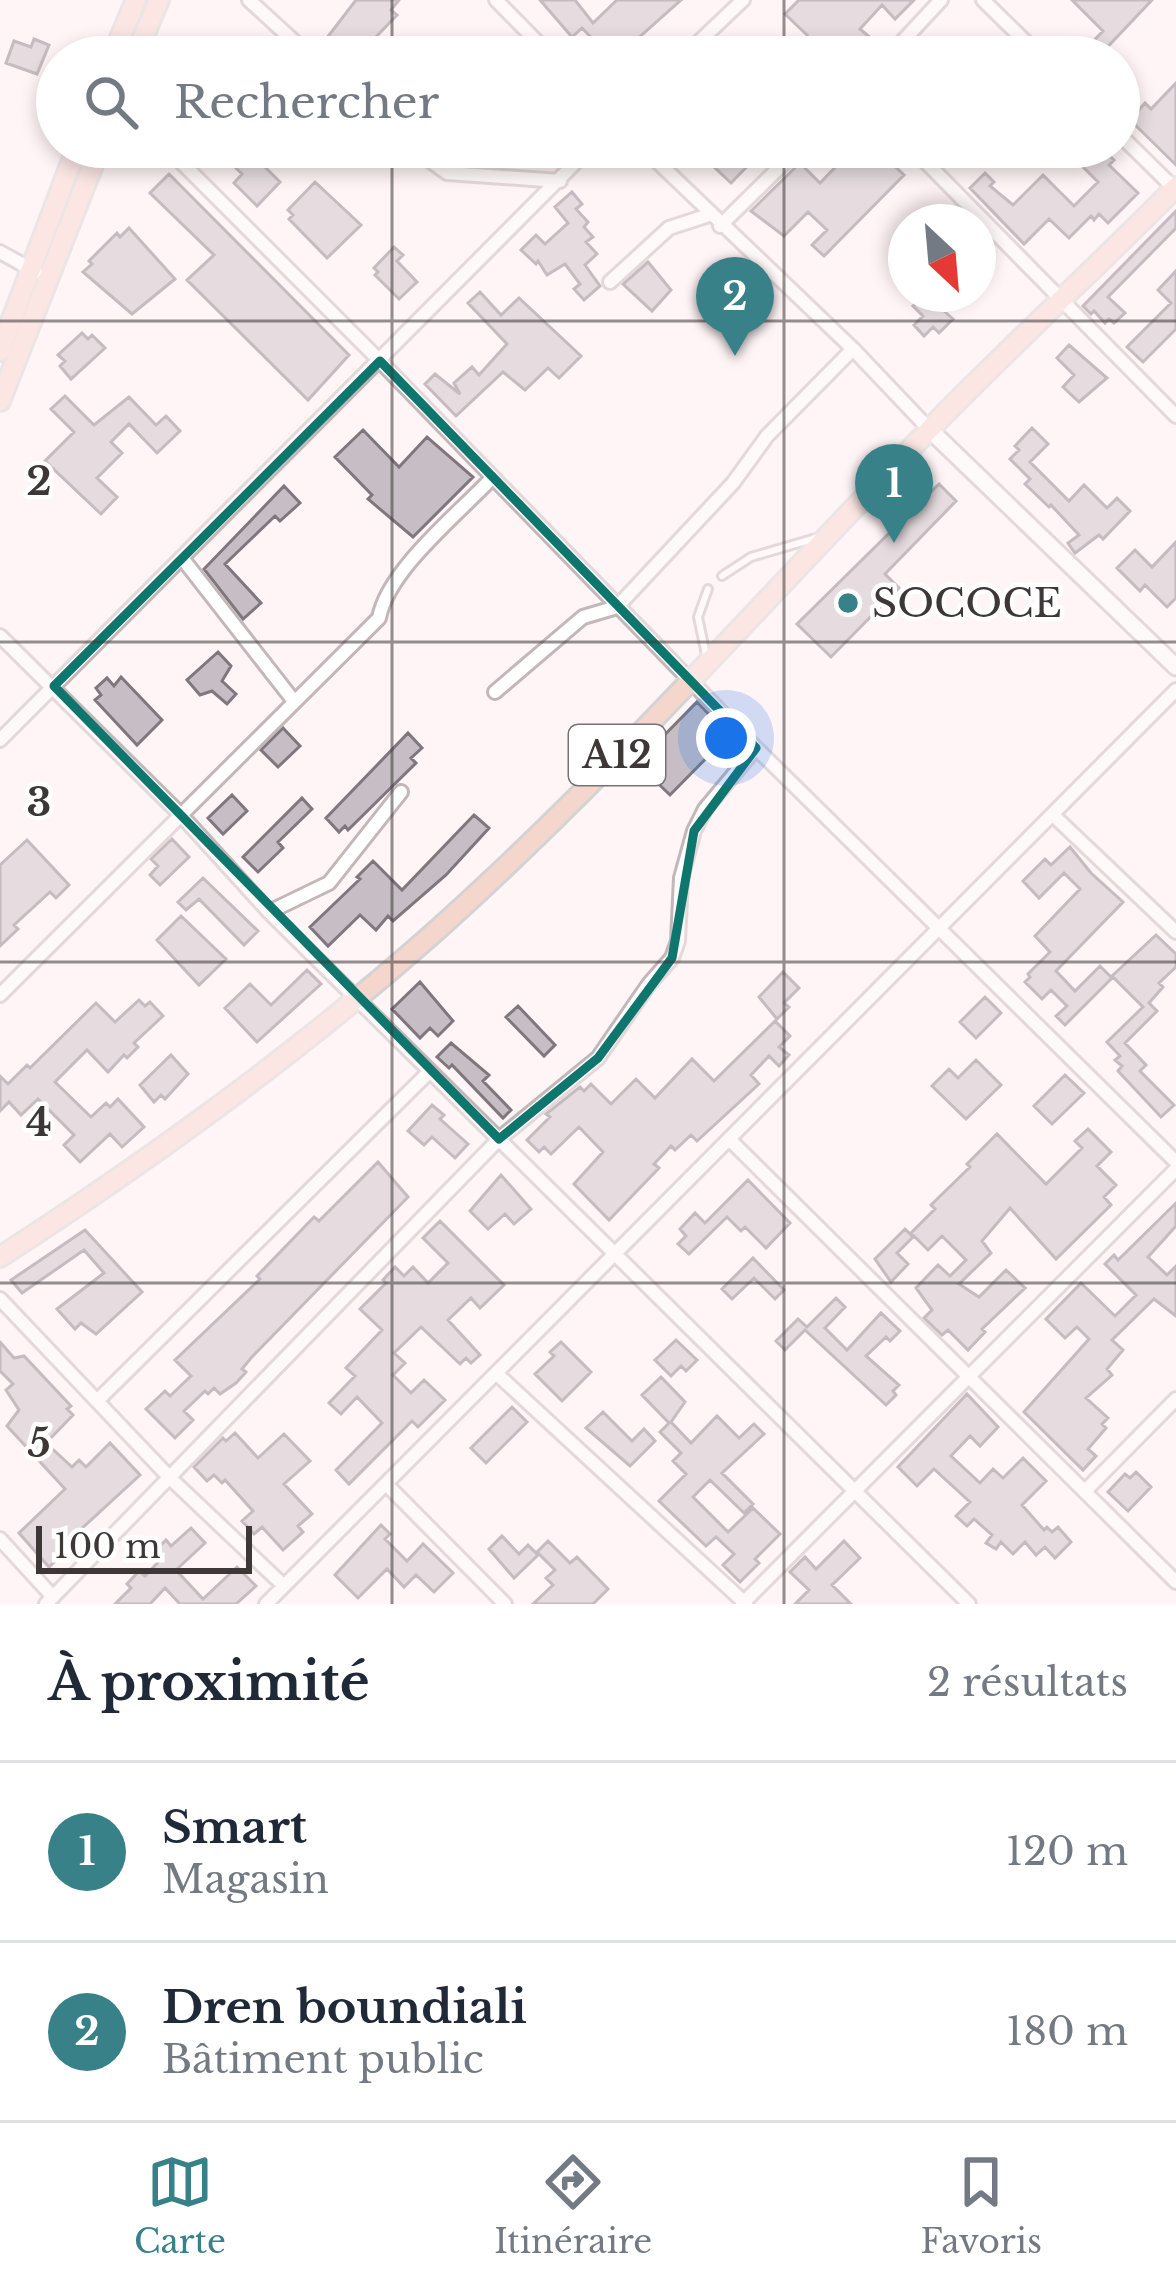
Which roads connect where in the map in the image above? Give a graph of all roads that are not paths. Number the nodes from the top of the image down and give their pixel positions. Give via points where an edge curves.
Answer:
1 (136, 0) edge
2 (159, 0) edge
3 (249, 0) edge
4 (743, 0) edge
5 (941, 0) edge
6 (983, 0) edge
7 (498, 1) edge
8 (121, 36) edge
9 (144, 36) edge
10 (288, 36) edge
11 (532, 36) edge
12 (705, 36) edge
13 (908, 36) edge
14 (1020, 36) edge
15 (1140, 154) edge
16 (71, 168) edge
17 (90, 168) edge
18 (187, 168) edge
19 (440, 168) edge
20 (572, 168) edge
21 (663, 168) edge
22 (779, 168) edge
23 (931, 168) edge
24 (560, 181) junction
25 (1176, 189) edge
26 (709, 214) junction
27 (720, 226) junction
28 (0, 252) edge
29 (41, 274) junction
30 (610, 281) dead end
31 (1061, 303) junction
32 (853, 350) junction
33 (0, 351) edge
34 (380, 361) junction
35 (0, 400) edge
36 (1176, 416) edge
37 (929, 429) junction
38 (492, 478) junction
39 (826, 536) junction
40 (182, 558) junction
41 (722, 576) dead end
42 (708, 590) dead end
43 (617, 607) junction
44 (0, 636) edge
45 (707, 663) junction
46 (1176, 667) edge
47 (692, 680) junction
48 (54, 686) junction
49 (1176, 691) edge
50 (495, 692) dead end
51 (293, 700) junction
52 (0, 740) edge
53 (756, 748) junction
54 (401, 792) dead end
55 (180, 814) junction
56 (1052, 814) junction
57 (269, 912) junction
58 (939, 928) junction
59 (1176, 932) edge
60 (0, 995) edge
61 (358, 999) junction
62 (430, 1071) junction
63 (499, 1139) junction
64 (729, 1139) junction
65 (1176, 1165) edge
66 (616, 1253) junction
67 (0, 1257) edge
68 (0, 1299) edge
69 (497, 1374) junction
70 (972, 1376) junction
71 (1176, 1399) edge
72 (98, 1400) junction
73 (170, 1478) junction
74 (387, 1485) junction
75 (1086, 1490) junction
76 (856, 1491) junction
77 (0, 1539) edge
78 (1176, 1582) edge
79 (284, 1586) junction
80 (50, 1601) edge
81 (501, 1603) edge
82 (744, 1603) edge
83 (266, 1604) edge
84 (969, 1604) edge

1 - 8 main road
2 - 9 main road
3 - 10 street
4 - 12 street
5 - 13 street
6 - 14 street
7 - 11 street
15 - 25 street
16 - 29 main road
17 - 29 main road
18 - 34 street
19 - 24 street
20 - 24 street
21 - 26 street
22 - 27 street
23 - 31 street
24 - 34 street
25 - 31 main road, A12
26 - 27 street
26 - 30 street via 669,228
27 - 32 street
28 - 29 street
29 - 33 main road
29 - 35 main road
31 - 36 street
31 - 37 main road, A12
32 - 37 street
32 - 43 street
34 - 38 street
34 - 40 street
37 - 39 main road, A12
37 - 46 street
38 - 43 street
38 - 51 street via 398,574 379,619
39 - 41 lane via 751,557
39 - 45 main road, A12
40 - 48 street
40 - 51 street
42 - 45 lane via 698,617
43 - 47 street
43 - 50 street via 584,617
44 - 48 street
45 - 47 main road, A12
47 - 53 street
47 - 61 main road, A12
48 - 52 street
48 - 55 street
49 - 56 street
51 - 55 street
53 - 58 street
53 - 63 street via 694,831 672,958 598,1058
54 - 57 street via 329,883
55 - 57 street
55 - 60 street
56 - 58 street
56 - 59 street
57 - 61 street
58 - 64 street
58 - 65 street
61 - 62 street
61 - 67 main road, A12 via 166,1146
62 - 63 street
62 - 72 street
63 - 66 street
63 - 73 street
64 - 66 street
64 - 70 street
65 - 70 street
66 - 69 street
66 - 76 street
68 - 72 street
69 - 74 street
69 - 82 street
70 - 75 street
70 - 76 street
71 - 75 street
72 - 73 street
73 - 79 street
73 - 80 street
74 - 79 street
74 - 81 street
75 - 78 street
76 - 82 street
76 - 84 street
77 - 80 street
79 - 83 street

